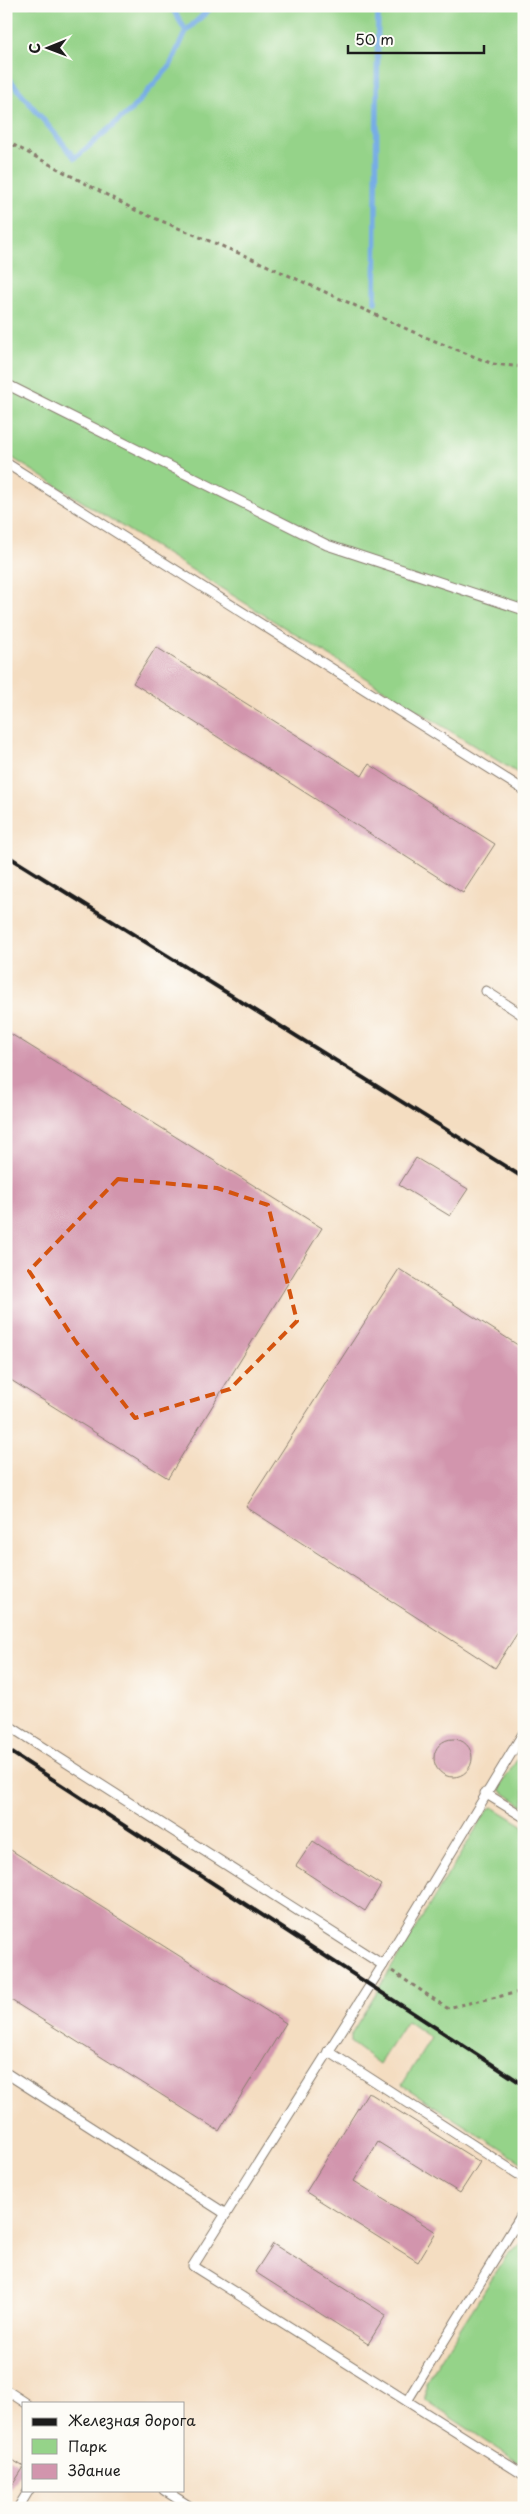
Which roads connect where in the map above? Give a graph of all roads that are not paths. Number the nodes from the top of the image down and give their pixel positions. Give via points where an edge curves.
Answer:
1 (6, 384) edge
2 (6, 463) edge
3 (524, 610) edge
4 (524, 790) edge
5 (486, 991) dead end
6 (524, 1016) edge
7 (6, 1724) edge
8 (524, 1732) edge
9 (485, 1793) junction
10 (524, 1817) edge
11 (383, 1965) junction
12 (328, 2051) junction
13 (6, 2073) edge
14 (524, 2178) edge
15 (524, 2211) edge
16 (226, 2214) junction
17 (514, 2227) junction
18 (524, 2233) edge
19 (6, 2390) edge
20 (407, 2401) junction
21 (24, 2402) edge
22 (524, 2475) edge
23 (28, 2492) edge
24 (167, 2492) edge
25 (18, 2508) edge
26 (192, 2508) edge

1 - 3 lane via 327,545
2 - 4 lane
5 - 6 lane
7 - 11 lane
8 - 9 lane
9 - 10 lane
9 - 11 lane
11 - 12 lane
12 - 14 lane
12 - 16 lane
13 - 16 lane
15 - 17 lane
16 - 20 lane via 194,2266
17 - 18 lane
17 - 20 lane
19 - 21 lane
20 - 22 lane
23 - 25 lane
24 - 26 lane

